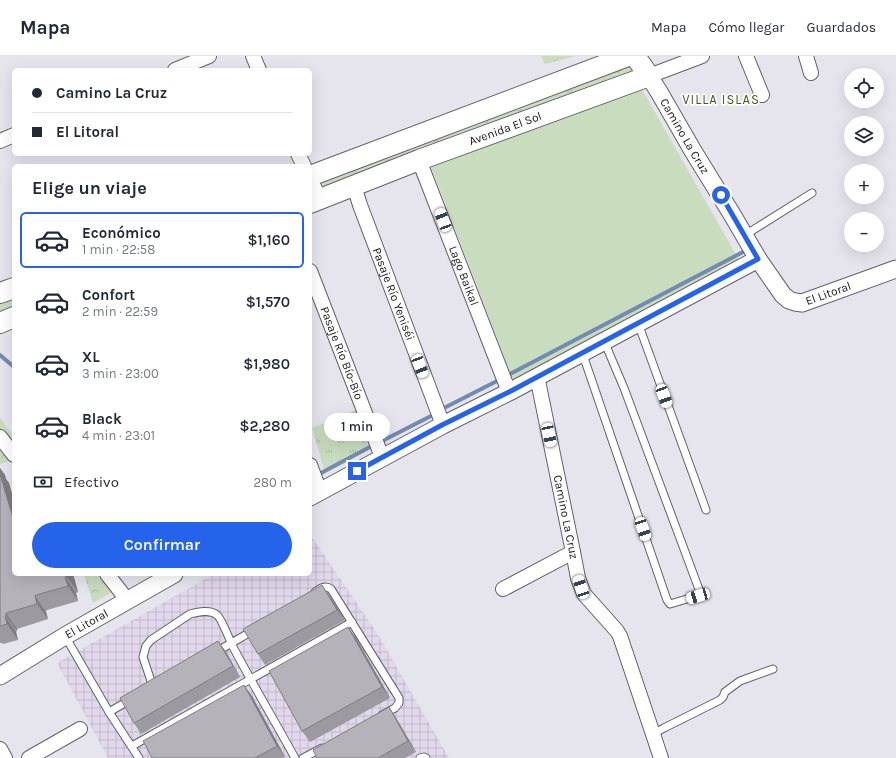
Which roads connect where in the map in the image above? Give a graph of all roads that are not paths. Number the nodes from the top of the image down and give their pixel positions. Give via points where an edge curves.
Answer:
1 (209, 56) edge
2 (253, 56) edge
3 (628, 56) edge
4 (635, 56) edge
5 (702, 56) edge
6 (746, 56) edge
7 (806, 56) edge
8 (180, 68) edge
9 (258, 68) edge
10 (811, 73) dead end
11 (648, 76) junction
12 (762, 95) dead end
13 (12, 136) edge
14 (0, 141) edge
15 (419, 160) junction
16 (312, 177) edge
17 (354, 186) junction
18 (312, 187) edge
19 (812, 193) dead end
20 (315, 201) edge
21 (745, 235) junction
22 (758, 259) junction
23 (896, 270) edge
24 (312, 276) edge
25 (12, 289) edge
26 (0, 293) edge
27 (12, 318) edge
28 (0, 323) edge
29 (638, 323) junction
30 (604, 341) junction
31 (582, 352) junction
32 (537, 376) junction
33 (509, 392) junction
34 (442, 425) junction
35 (0, 437) edge
36 (12, 452) edge
37 (382, 457) junction
38 (312, 477) edge
39 (315, 494) edge
40 (706, 510) dead end
41 (574, 552) junction
42 (109, 576) edge
43 (170, 576) edge
44 (503, 589) dead end
45 (309, 595) edge
46 (128, 601) junction
47 (352, 622) junction
48 (257, 627) edge
49 (65, 636) junction
50 (231, 643) junction
51 (212, 654) edge
52 (773, 669) dead end
53 (0, 676) edge
54 (251, 680) junction
55 (153, 687) edge
56 (134, 698) edge
57 (109, 712) junction
58 (376, 718) edge
59 (80, 730) dead end
60 (653, 734) junction
61 (330, 744) edge
62 (132, 746) junction
63 (0, 749) edge
64 (5, 758) edge
65 (29, 758) edge
66 (139, 758) edge
67 (295, 758) edge
68 (303, 758) edge
69 (420, 758) edge
70 (426, 758) edge
71 (661, 758) edge

1 - 8 street
2 - 9 street
3 - 16 main road, Avenida El Sol
4 - 11 main road, Camino La Cruz
5 - 11 street, Avenida El Sol
6 - 12 street
7 - 10 street
11 - 15 main road, Avenida El Sol
11 - 21 street, Camino La Cruz
13 - 14 street
15 - 17 main road, Avenida El Sol
15 - 33 street, Lago Baikal
17 - 20 main road, Avenida El Sol
17 - 34 street, Pasaje Río Yeniséi
18 - 20 street
19 - 21 lane
21 - 22 street, Camino La Cruz
22 - 23 street, El Litoral via 783,295 789,300 802,303
22 - 29 street
24 - 37 street, Pasaje Río Bío-Bío
25 - 26 main road
27 - 28 main road
29 - 30 street
29 - 40 lane
30 - 31 street
30 - 31 lane via 700,592 698,596 670,604 667,600
31 - 32 street
32 - 33 street
32 - 41 street, Camino La Cruz
33 - 34 street
34 - 37 street
35 - 36 street
37 - 39 street
38 - 39 street
41 - 44 street
41 - 60 street, Camino La Cruz via 578,578 584,594 620,636
42 - 46 street
43 - 46 street, El Litoral
45 - 47 lane via 322,587 331,589
46 - 49 street, El Litoral
47 - 54 lane
47 - 58 lane via 399,698 395,708
48 - 50 lane
49 - 53 street, El Litoral
49 - 57 lane
50 - 51 lane
50 - 54 lane
50 - 55 lane via 218,615 206,611 190,614 146,646 143,657
52 - 60 lane via 740,681 725,692 720,700
54 - 62 lane
54 - 67 lane
56 - 57 lane
57 - 62 lane
59 - 65 street
60 - 71 street, Camino La Cruz
61 - 68 lane
62 - 66 lane
63 - 64 street
69 - 70 lane

